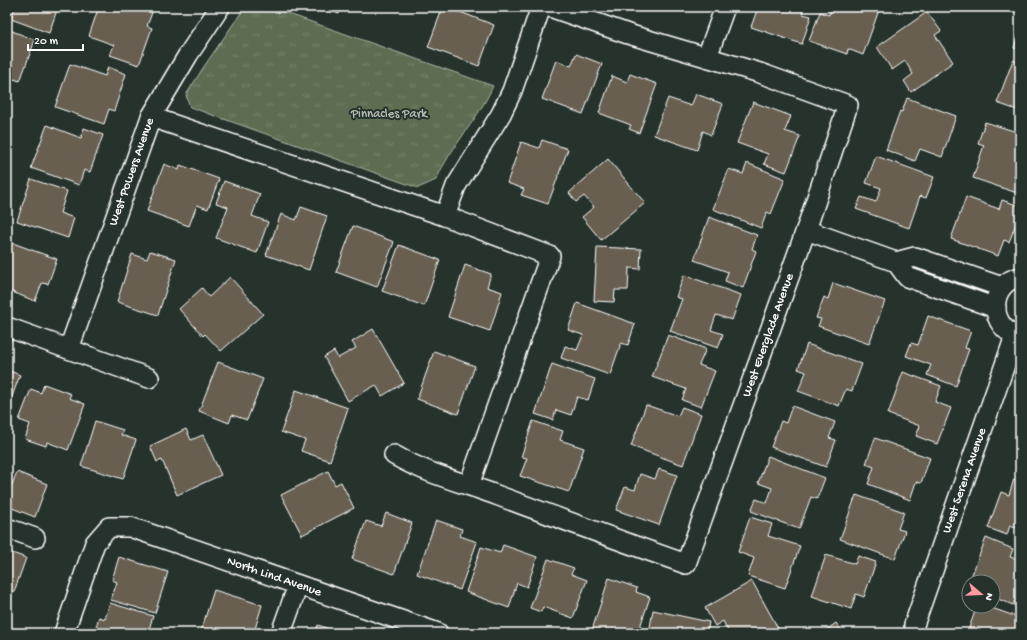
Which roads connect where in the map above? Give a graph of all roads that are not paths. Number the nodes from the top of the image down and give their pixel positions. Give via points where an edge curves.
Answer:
1 (220, 7) edge
2 (541, 7) edge
3 (550, 7) edge
4 (725, 7) edge
5 (707, 57) junction
6 (151, 117) junction
7 (445, 216) junction
8 (806, 230) junction
9 (896, 262) junction
10 (1020, 277) edge
11 (1002, 288) junction
12 (996, 308) junction
13 (7, 327) edge
14 (1018, 336) edge
15 (69, 349) junction
16 (149, 378) dead end
17 (394, 456) dead end
18 (469, 485) junction
19 (7, 528) edge
20 (35, 538) dead end
21 (298, 585) junction
22 (914, 624) dead end
23 (64, 633) edge
24 (281, 633) edge
25 (438, 633) edge

1 - 6 street, West Powers Avenue
2 - 7 street via 502,114 456,186
3 - 5 street via 628,34
4 - 5 street
5 - 8 street, West Everglade Avenue via 848,105
6 - 7 street
6 - 15 street, West Powers Avenue
7 - 18 street via 550,256
8 - 9 street
8 - 18 street, West Everglade Avenue via 686,564
9 - 11 street via 915,257
9 - 12 street via 908,277
10 - 11 street via 1009,281
11 - 12 street
12 - 14 street via 1000,324 1006,331
13 - 15 street
14 - 22 street, West Serena Avenue
15 - 16 street
17 - 18 street via 414,466
19 - 20 street
21 - 23 street, North Lind Avenue via 130,527 109,527 95,543
21 - 24 street
21 - 25 street, North Lind Avenue

